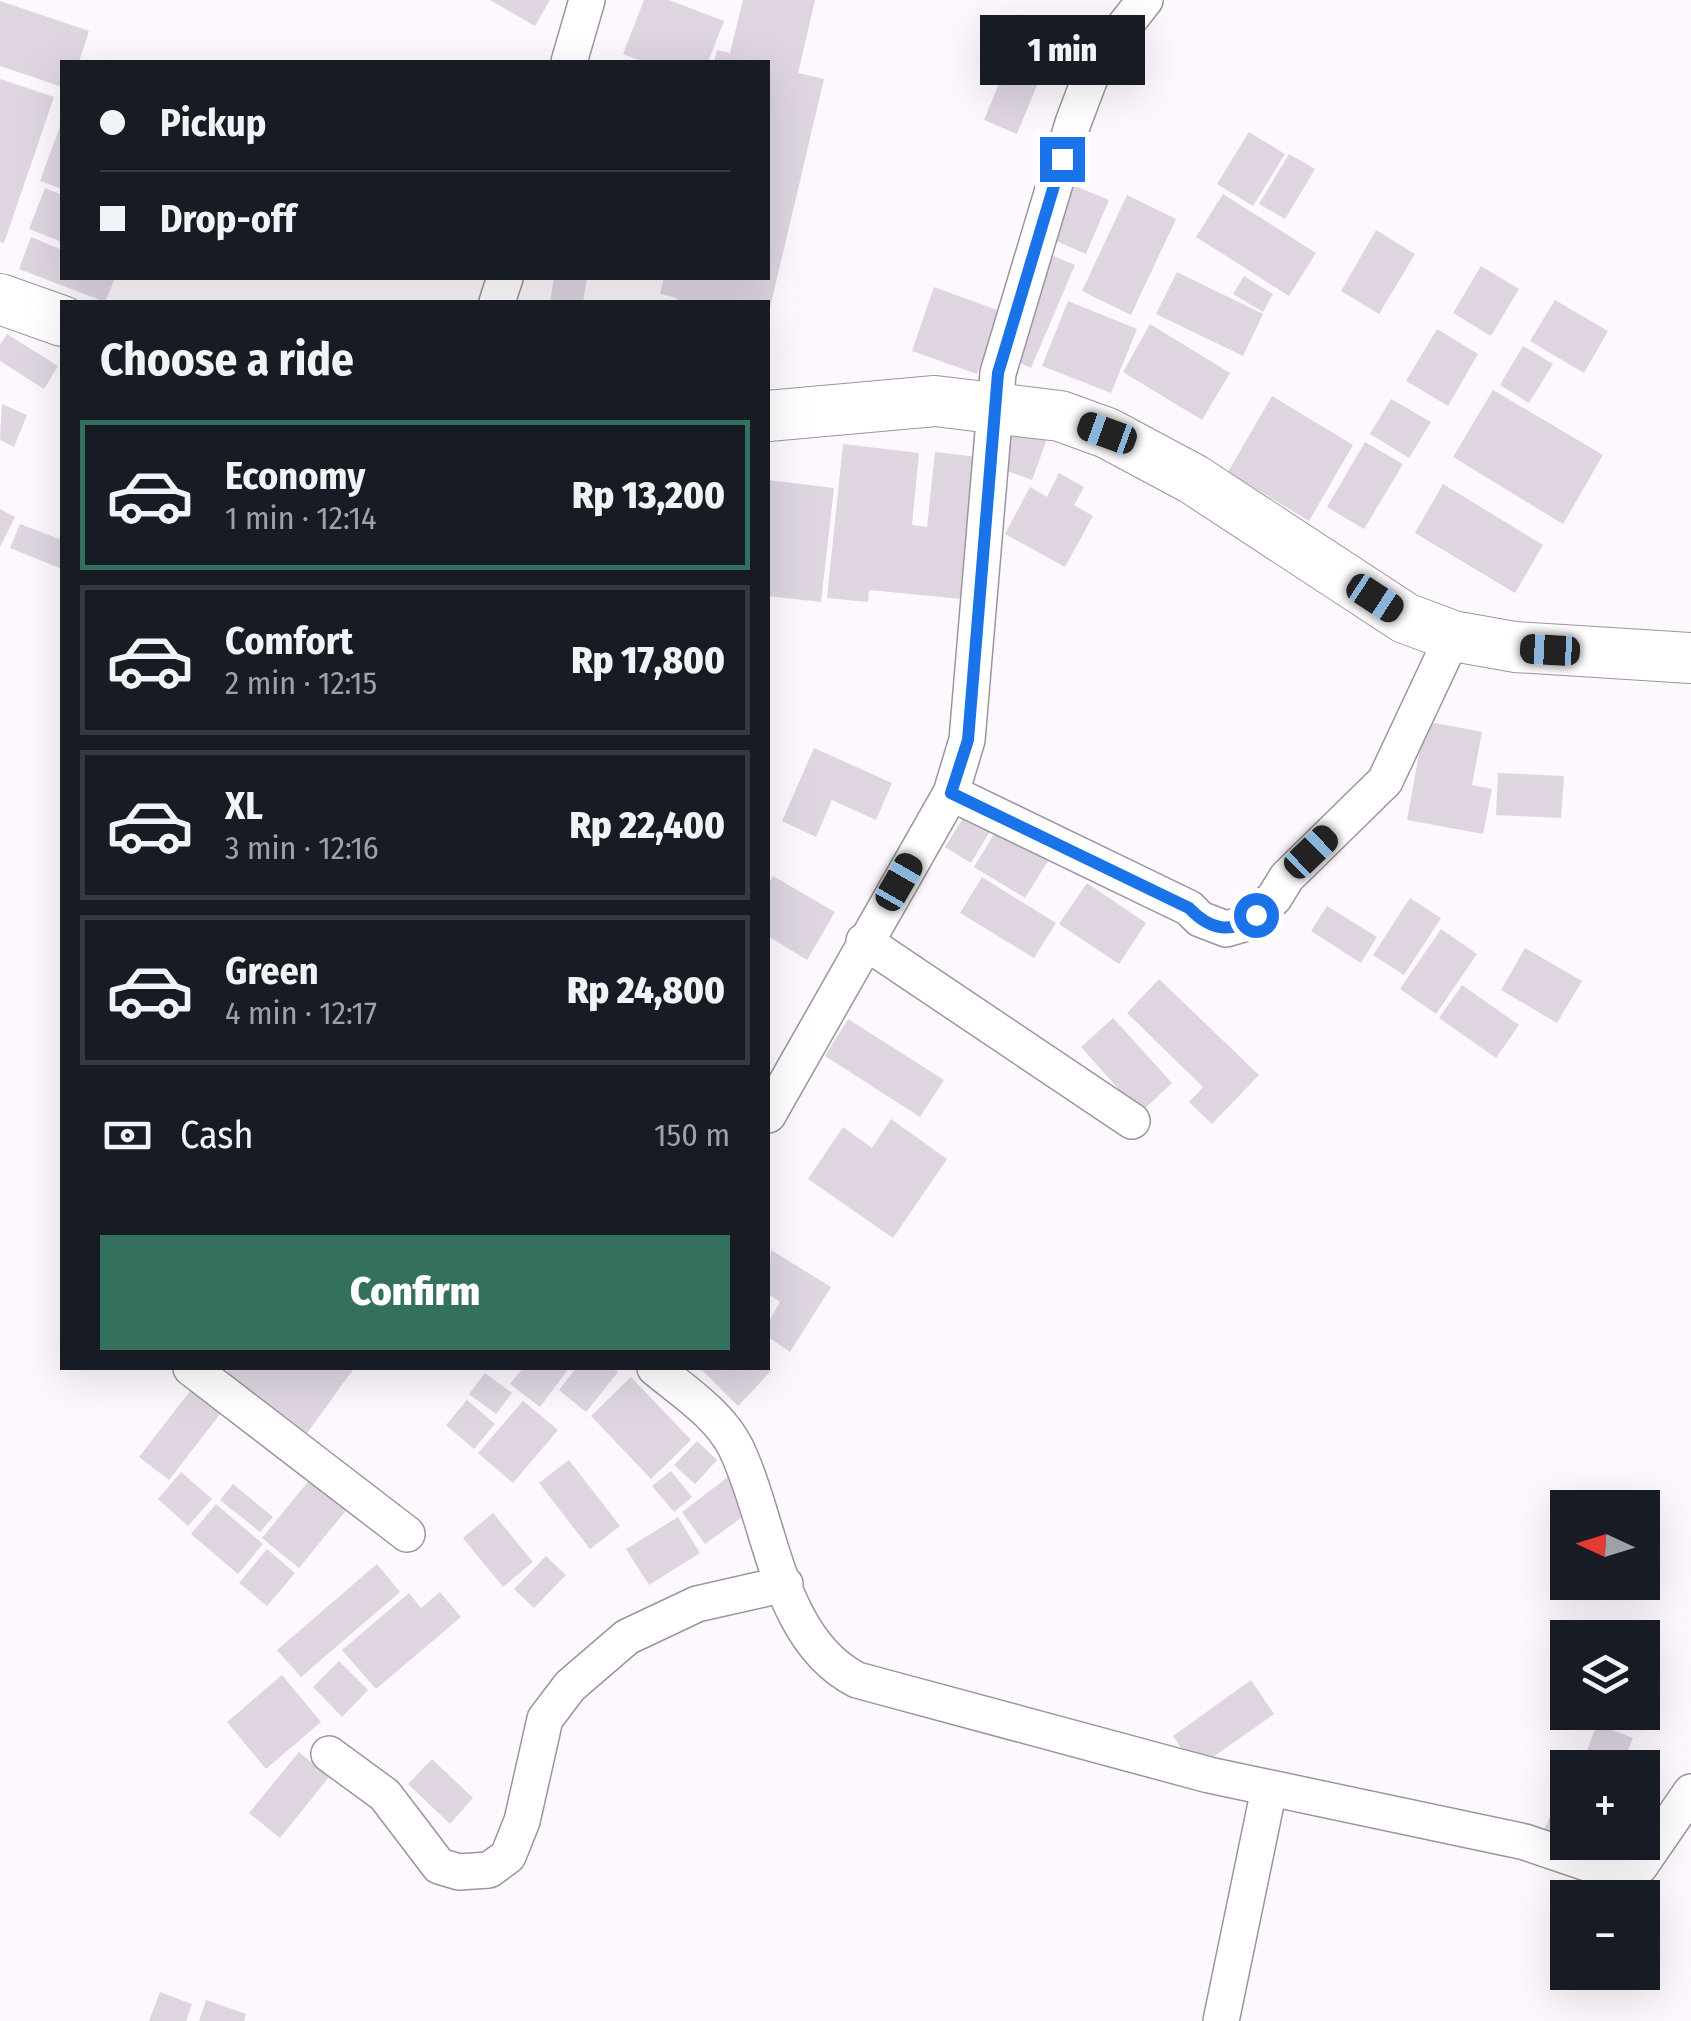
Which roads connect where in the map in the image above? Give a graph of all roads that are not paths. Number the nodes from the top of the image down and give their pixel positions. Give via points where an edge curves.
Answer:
1 (588, 0) edge
2 (1145, 0) edge
3 (570, 60) edge
4 (0, 299) edge
5 (60, 320) edge
6 (994, 406) junction
7 (770, 416) edge
8 (1453, 636) junction
9 (1691, 658) edge
10 (951, 793) junction
11 (864, 941) junction
12 (770, 1111) edge
13 (1132, 1121) dead end
14 (194, 1370) edge
15 (657, 1370) edge
16 (406, 1534) dead end
17 (785, 1584) junction
18 (329, 1754) dead end
19 (1269, 1788) junction
20 (1691, 1792) edge
21 (1221, 2021) edge

1 - 3 street
2 - 6 street via 1096,62 1073,123 998,373
4 - 5 main road
6 - 7 main road via 935,401
6 - 8 main road via 1060,416 1107,433 1193,479 1405,618
6 - 10 street via 968,740
8 - 9 main road via 1515,648
8 - 10 street via 1386,780 1287,876 1274,898 1236,928 1215,928 1189,908
10 - 11 street
11 - 12 street
11 - 13 street
14 - 16 street
15 - 17 street via 707,1411 735,1446
17 - 18 street via 697,1604 645,1628 570,1686 544,1719 508,1856 489,1870 439,1866 385,1795
17 - 19 street via 814,1646 832,1668 857,1680
19 - 20 street via 1525,1842 1625,1876 1640,1866
19 - 21 street

